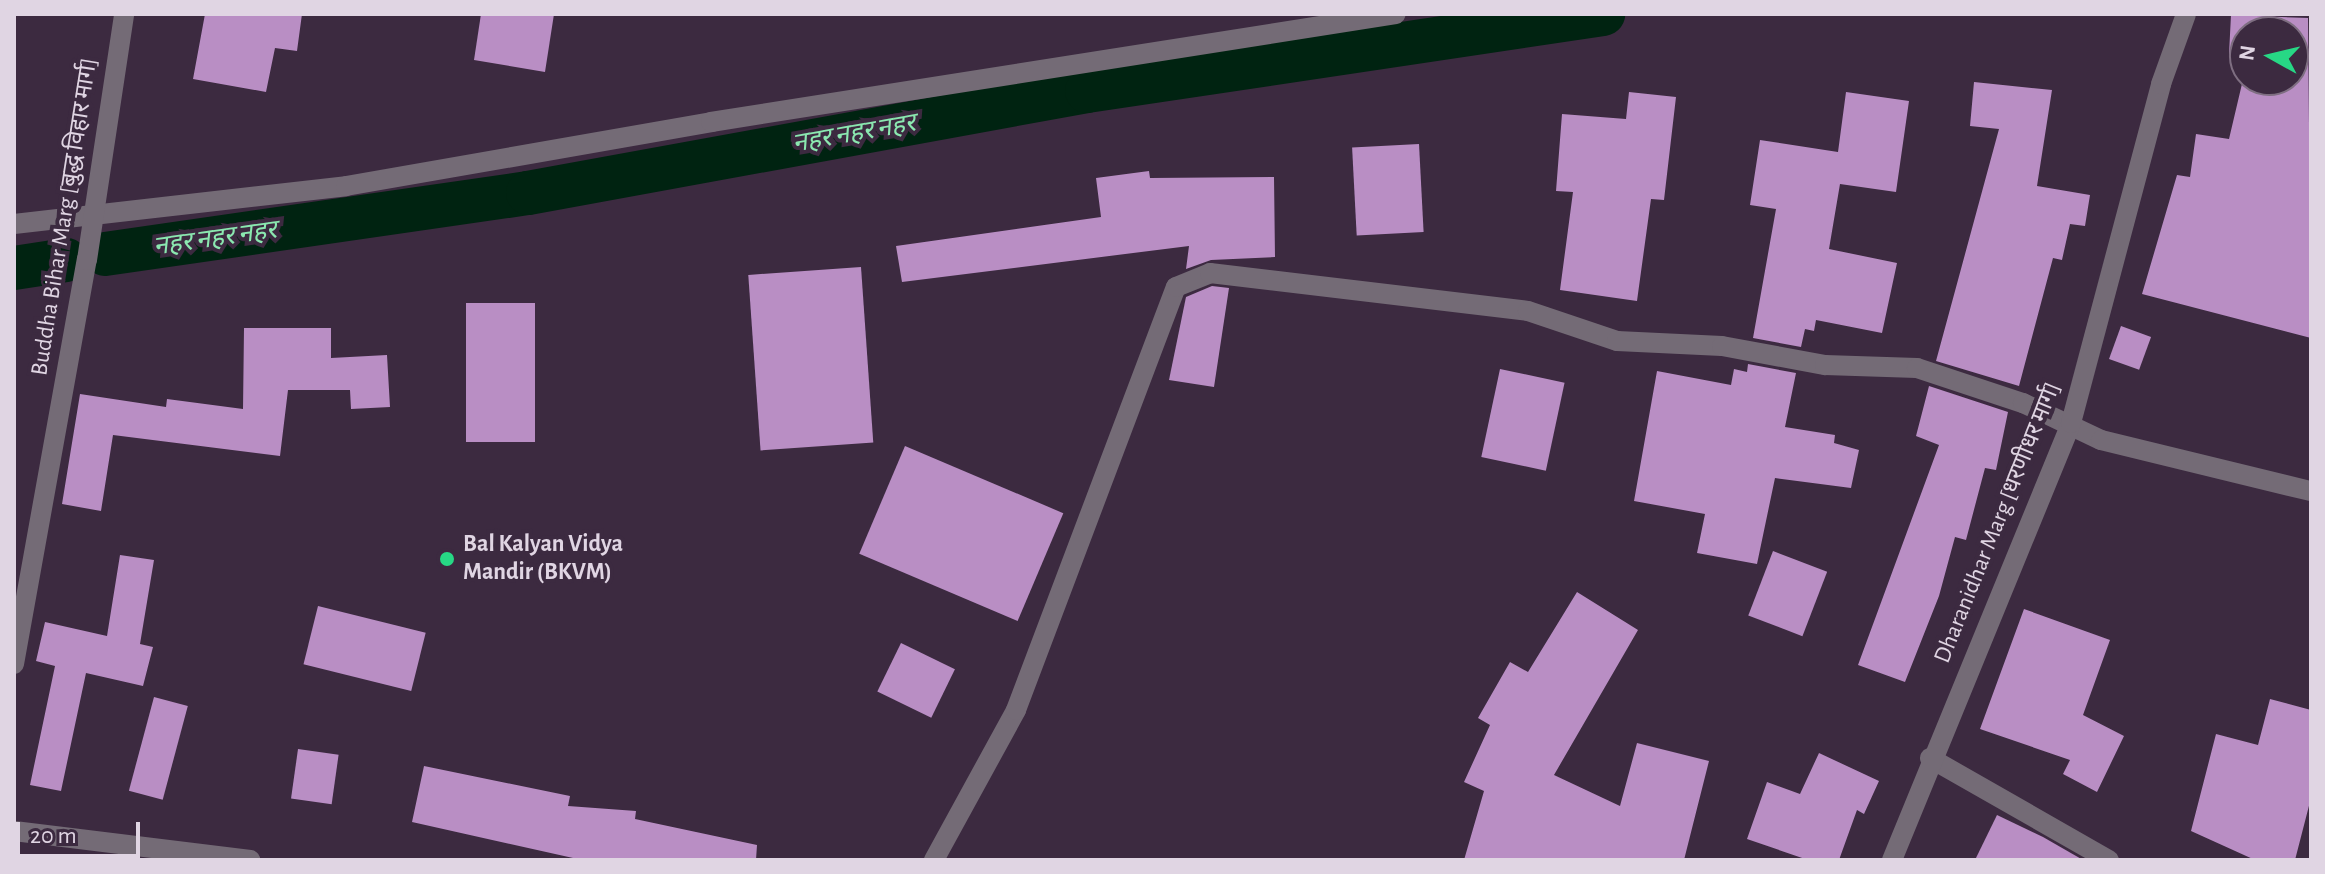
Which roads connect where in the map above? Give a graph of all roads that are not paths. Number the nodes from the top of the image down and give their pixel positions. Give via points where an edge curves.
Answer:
1 (124, 14) edge
2 (1396, 14) edge
3 (2186, 14) edge
4 (94, 215) junction
5 (14, 224) edge
6 (2071, 423) junction
7 (2311, 491) edge
8 (14, 664) edge
9 (1930, 758) junction
10 (14, 831) edge
11 (250, 860) edge
12 (934, 860) edge
13 (1892, 860) edge
14 (2109, 860) edge

1 - 4 street, Buddha Bihar Marg [बुद्ध विहार मार्ग]
2 - 4 street via 346,186
3 - 6 street, Dharanidhar Marg [धरणीधर मार्ग] via 2161,84
4 - 5 street
4 - 8 street, Buddha Bihar Marg [बुद्ध विहार मार्ग]
6 - 7 street via 2101,440
6 - 9 street, Dharanidhar Marg [धरणीधर मार्ग]
6 - 12 street via 1917,368 1825,365 1722,346 1617,341 1528,311 1210,273 1176,287 1016,710
9 - 13 street, Dharanidhar Marg [धरणीधर मार्ग]
9 - 14 street
10 - 11 street

